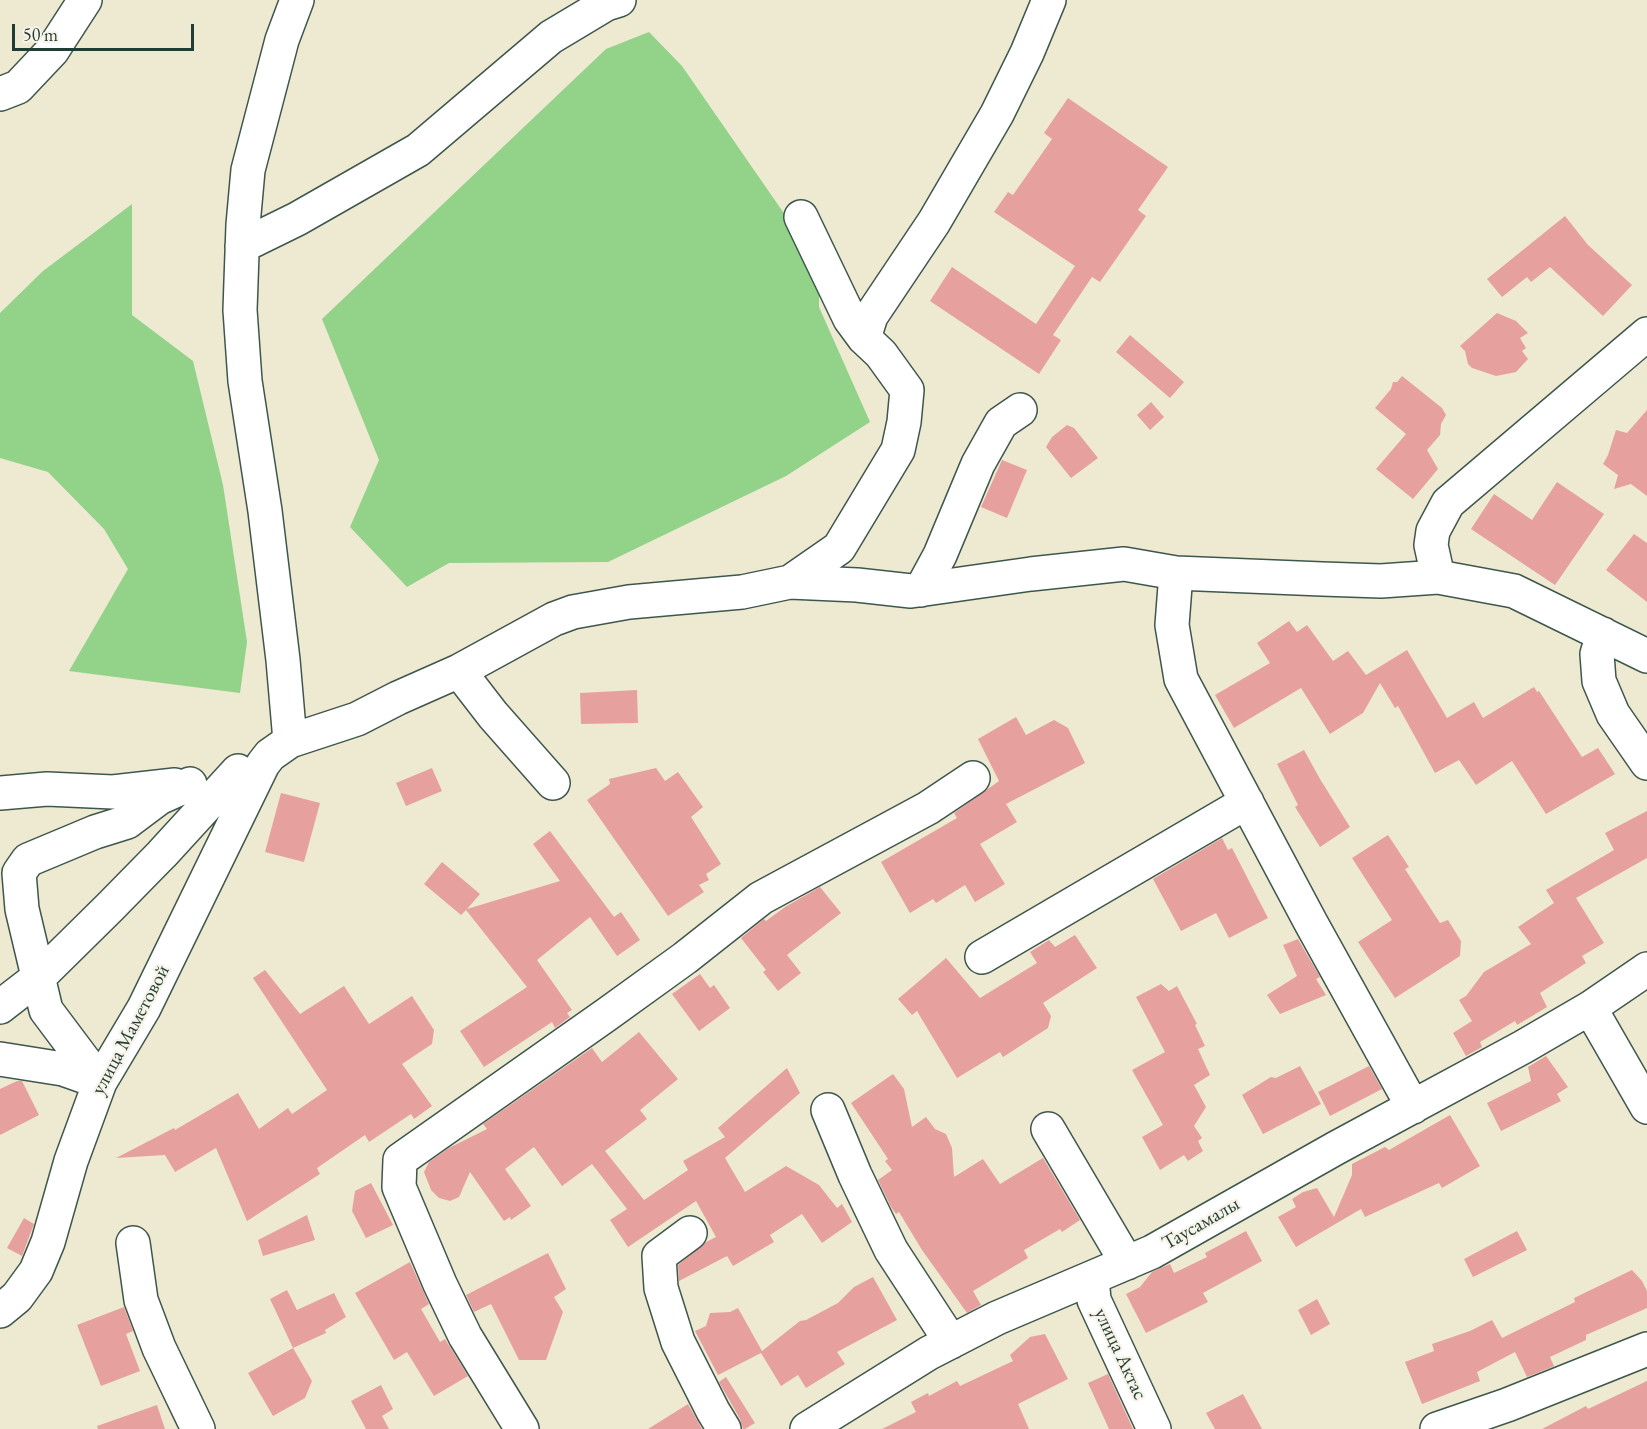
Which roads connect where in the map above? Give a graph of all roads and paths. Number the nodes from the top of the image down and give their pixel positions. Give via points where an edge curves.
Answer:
1 (85, 0) edge
2 (297, 0) edge
3 (619, 0) edge
4 (1049, 0) edge
5 (0, 94) edge
6 (801, 217) dead end
7 (242, 246) junction
8 (1647, 334) edge
9 (864, 338) junction
10 (1020, 410) dead end
11 (1176, 573) junction
12 (1438, 577) junction
13 (790, 582) junction
14 (921, 590) junction
15 (1603, 634) junction
16 (1647, 656) edge
17 (459, 671) junction
18 (290, 741) junction
19 (1647, 763) edge
20 (251, 767) junction
21 (973, 778) dead end
22 (190, 783) junction
23 (553, 783) dead end
24 (0, 793) edge
25 (1246, 802) junction
26 (982, 957) dead end
27 (1647, 969) edge
28 (40, 976) junction
29 (0, 1007) edge
30 (1590, 1008) junction
31 (0, 1059) edge
32 (100, 1082) junction
33 (1413, 1107) junction
34 (1647, 1107) edge
35 (828, 1110) dead end
36 (1048, 1129) dead end
37 (690, 1233) dead end
38 (133, 1243) dead end
39 (1127, 1263) junction
40 (1092, 1278) junction
41 (0, 1311) edge
42 (951, 1342) junction
43 (1647, 1349) edge
44 (198, 1429) edge
45 (522, 1429) edge
46 (724, 1429) edge
47 (807, 1429) edge
48 (1154, 1429) edge
49 (1437, 1429) edge

1 - 5 street via 52,51 18,87
2 - 7 street via 282,40 248,170
3 - 7 street via 552,37 418,150
4 - 9 street via 997,114 934,222 871,316
6 - 9 street via 850,319
7 - 18 street via 240,310 245,381 265,511
8 - 12 street via 1448,503 1433,531 1431,545
9 - 13 street via 881,354 906,390 898,450 839,548
10 - 14 street via 1001,423 978,464
11 - 12 street via 1381,581
11 - 14 street via 1124,564
11 - 25 street via 1172,625 1181,679
12 - 15 street via 1514,591
13 - 14 street
13 - 17 street via 742,592 629,602 573,612 534,628
15 - 16 street
15 - 19 street via 1597,654 1599,681 1613,714
17 - 18 street via 357,719
17 - 23 street
18 - 20 street
20 - 22 street
20 - 28 street
20 - 32 street, улица Маметовой via 239,814 144,1008
21 - 45 street via 928,808 761,898 685,958 400,1160 399,1187 441,1284 465,1336
22 - 24 street via 113,792 47,789
22 - 28 street via 159,798 127,822 95,831 28,860 19,873 22,909
25 - 26 street
25 - 33 street
27 - 30 street, Таусамалы
28 - 29 street
28 - 32 street via 46,1010
30 - 33 street, Таусамалы
30 - 34 street
31 - 32 street via 63,1069
32 - 41 street, улица Маметовой via 36,1271 17,1297
33 - 39 street, Таусамалы
35 - 42 street via 891,1250
36 - 39 street
37 - 46 street via 659,1256 661,1288 678,1342
38 - 44 street via 141,1300
39 - 40 street, Таусамалы
40 - 42 street, Таусамалы
40 - 48 street, улица Актас via 1094,1300
42 - 47 street, Таусамалы
43 - 49 street

